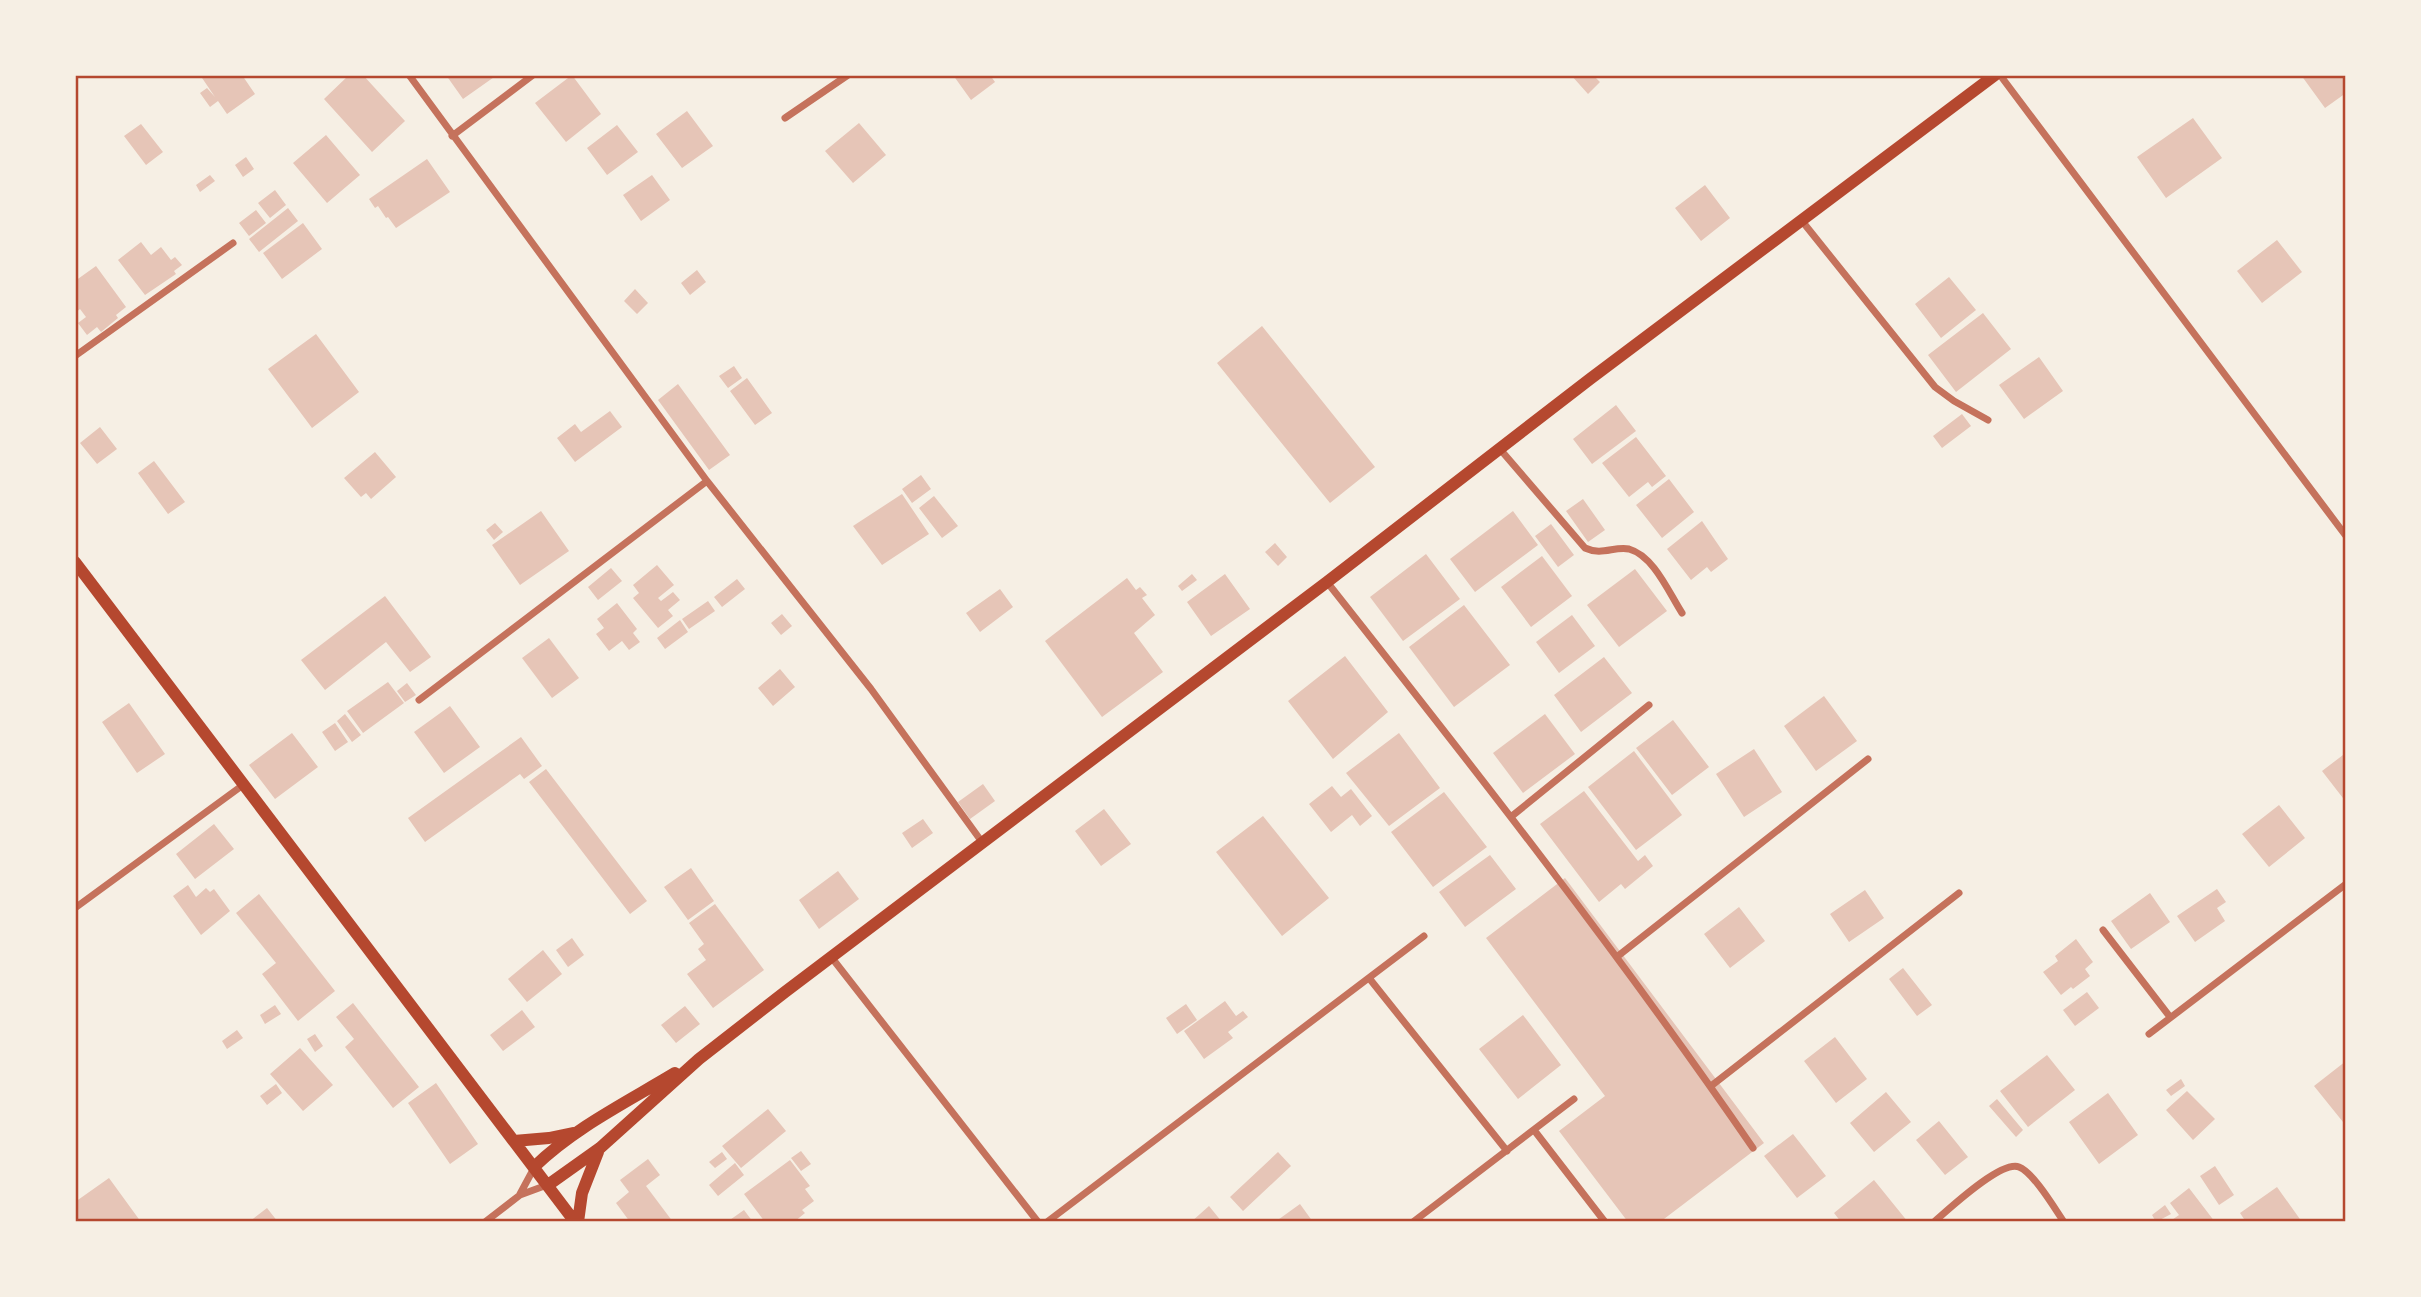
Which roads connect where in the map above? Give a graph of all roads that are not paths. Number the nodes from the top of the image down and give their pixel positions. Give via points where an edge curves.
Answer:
1 (409, 75) edge
2 (533, 75) edge
3 (848, 75) edge
4 (1997, 75) edge
5 (785, 118) dead end
6 (453, 136) junction
7 (1802, 221) junction
8 (233, 243) dead end
9 (75, 356) edge
10 (1988, 420) dead end
11 (1499, 448) junction
12 (708, 481) junction
13 (2346, 536) edge
14 (75, 562) edge
15 (1327, 582) junction
16 (1682, 613) dead end
17 (419, 700) dead end
18 (1649, 705) dead end
19 (1868, 759) dead end
20 (243, 785) junction
21 (1512, 816) junction
22 (982, 842) junction
23 (2346, 884) edge
24 (1959, 893) dead end
25 (75, 908) edge
26 (2103, 930) dead end
27 (1424, 936) dead end
28 (1618, 956) junction
29 (832, 958) junction
30 (1368, 978) junction
31 (2170, 1017) junction
32 (2149, 1034) dead end
33 (699, 1059) junction
34 (1711, 1086) junction
35 (1574, 1099) dead end
36 (583, 1130) junction
37 (1534, 1130) junction
38 (514, 1140) junction
39 (600, 1148) junction
40 (1753, 1148) dead end
41 (1507, 1151) junction
42 (534, 1167) junction
43 (548, 1185) junction
44 (520, 1195) junction
45 (1424, 1213) junction
46 (485, 1222) edge
47 (576, 1222) edge
48 (1038, 1222) edge
49 (1046, 1222) edge
50 (1413, 1222) edge
51 (1431, 1222) edge
52 (1605, 1222) edge
53 (1934, 1222) edge
54 (2064, 1222) edge

1 - 6 street
2 - 6 street
3 - 5 street
4 - 7 main road
4 - 13 street
6 - 12 street
7 - 10 street via 1935,387
7 - 11 main road
8 - 9 street
11 - 15 main road
11 - 16 street via 1585,548 1594,552 1628,549 1641,556
12 - 17 street
12 - 22 street
14 - 20 main road
15 - 21 street
15 - 22 main road
18 - 21 street
19 - 28 street
20 - 25 street
20 - 38 main road
21 - 28 street
22 - 29 main road
23 - 31 street
24 - 34 street
26 - 31 street
27 - 30 street
28 - 34 street
29 - 33 main road
29 - 48 street
30 - 41 street
30 - 49 street
31 - 32 street
33 - 36 main road
33 - 39 main road
34 - 40 street
35 - 37 street
36 - 38 main road
36 - 42 main road
37 - 41 street
37 - 52 street
38 - 42 main road
39 - 43 main road
39 - 47 main road via 584,1185
41 - 45 street
42 - 43 main road
42 - 44 street
43 - 44 street
43 - 47 main road
44 - 46 street
45 - 50 street
45 - 51 street
53 - 54 street via 1992,1175 2019,1167

